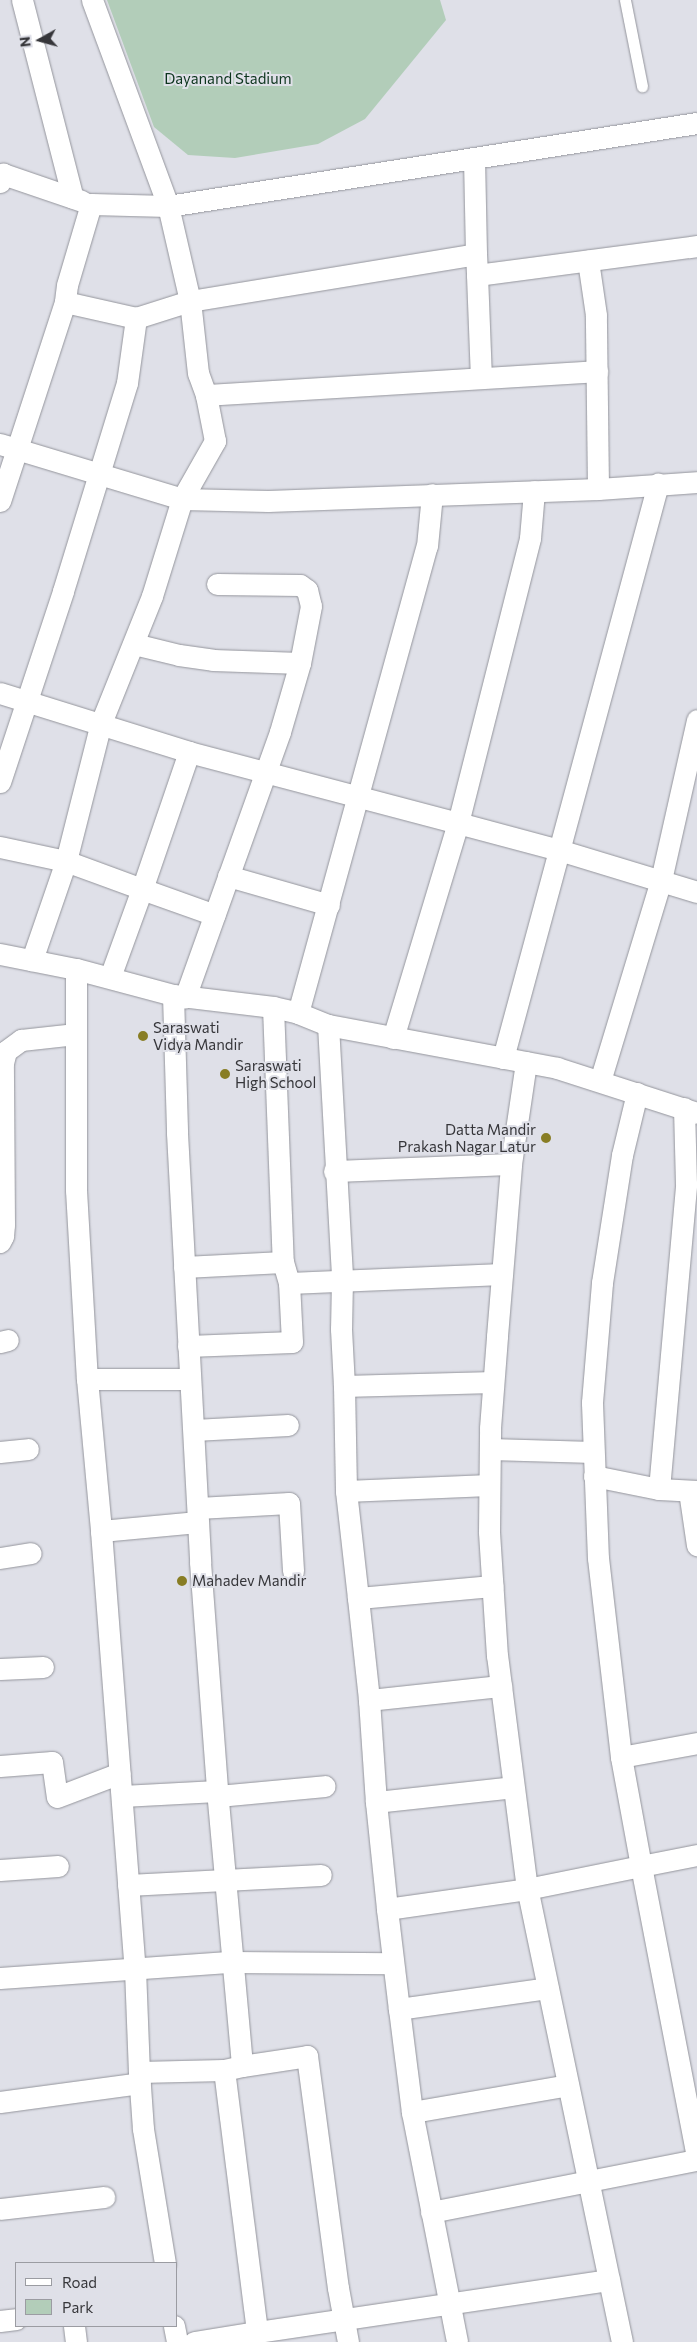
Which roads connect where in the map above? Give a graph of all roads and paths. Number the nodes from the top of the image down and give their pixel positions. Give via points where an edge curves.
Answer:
1 (22, 0) edge
2 (92, 0) edge
3 (625, 0) edge
4 (642, 86) dead end
5 (697, 123) edge
6 (474, 158) junction
7 (1, 177) edge
8 (82, 201) junction
9 (168, 206) junction
10 (697, 246) edge
11 (588, 261) junction
12 (476, 264) junction
13 (190, 301) junction
14 (65, 302) junction
15 (136, 318) junction
16 (597, 371) junction
17 (481, 378) junction
18 (206, 395) junction
19 (8, 447) edge
20 (99, 474) junction
21 (697, 482) edge
22 (658, 484) junction
23 (598, 489) junction
24 (534, 491) junction
25 (432, 494) junction
26 (182, 499) junction
27 (0, 501) edge
28 (217, 584) dead end
29 (134, 644) junction
30 (300, 663) junction
31 (0, 693) edge
32 (26, 701) junction
33 (697, 720) edge
34 (100, 723) junction
35 (189, 752) junction
36 (265, 772) junction
37 (0, 782) edge
38 (358, 797) junction
39 (458, 823) junction
40 (0, 847) edge
41 (559, 850) junction
42 (66, 861) junction
43 (228, 876) junction
44 (661, 880) junction
45 (142, 889) junction
46 (697, 892) edge
47 (329, 905) junction
48 (215, 915) junction
49 (0, 954) edge
50 (32, 960) junction
51 (76, 969) junction
52 (110, 977) junction
53 (179, 996) junction
54 (272, 1007) junction
55 (298, 1013) junction
56 (328, 1025) junction
57 (76, 1034) junction
58 (393, 1038) junction
59 (503, 1058) junction
60 (526, 1062) junction
61 (600, 1081) junction
62 (637, 1093) junction
63 (690, 1110) edge
64 (512, 1164) junction
65 (334, 1171) junction
66 (0, 1242) edge
67 (283, 1262) junction
68 (184, 1267) junction
69 (502, 1274) junction
70 (342, 1280) junction
71 (288, 1283) junction
72 (188, 1346) junction
73 (87, 1379) junction
74 (190, 1379) junction
75 (494, 1382) junction
76 (344, 1386) junction
77 (288, 1425) dead end
78 (194, 1430) junction
79 (490, 1448) junction
80 (28, 1449) dead end
81 (0, 1452) edge
82 (593, 1452) junction
83 (594, 1476) junction
84 (490, 1485) junction
85 (659, 1489) junction
86 (346, 1491) junction
87 (693, 1491) edge
88 (198, 1515) junction
89 (101, 1531) junction
90 (697, 1545) edge
91 (31, 1553) dead end
92 (0, 1558) edge
93 (294, 1571) dead end
94 (492, 1586) junction
95 (358, 1598) junction
96 (43, 1667) dead end
97 (0, 1669) edge
98 (501, 1686) junction
99 (369, 1700) junction
100 (697, 1742) edge
101 (621, 1757) junction
102 (0, 1766) edge
103 (120, 1772) junction
104 (324, 1786) dead end
105 (513, 1787) junction
106 (218, 1794) junction
107 (122, 1796) junction
108 (376, 1802) junction
109 (697, 1855) edge
110 (58, 1866) dead end
111 (641, 1866) junction
112 (0, 1870) edge
113 (321, 1875) dead end
114 (225, 1880) junction
115 (128, 1885) junction
116 (527, 1889) junction
117 (387, 1909) junction
118 (231, 1962) junction
119 (393, 1963) junction
120 (135, 1969) junction
121 (0, 1978) edge
122 (548, 1988) junction
123 (399, 2009) junction
124 (233, 2068) junction
125 (140, 2078) junction
126 (568, 2085) junction
127 (0, 2102) edge
128 (412, 2112) junction
129 (697, 2158) edge
130 (588, 2180) junction
131 (104, 2197) dead end
132 (0, 2209) edge
133 (431, 2212) junction
134 (165, 2262) edge
135 (609, 2280) junction
136 (450, 2303) junction
137 (15, 2319) edge
138 (344, 2319) junction
139 (0, 2321) edge
140 (74, 2327) edge
141 (174, 2327) edge
142 (257, 2332) junction
143 (76, 2342) edge
144 (177, 2342) edge
145 (194, 2342) edge
146 (348, 2342) edge
147 (457, 2342) edge
148 (621, 2342) edge

1 - 8 street
2 - 9 street
3 - 4 lane
5 - 6 street
6 - 9 street
6 - 12 street
7 - 8 street
8 - 9 street
8 - 14 street
9 - 13 street
10 - 11 street
11 - 12 street
11 - 16 street via 596,315
12 - 13 street
12 - 17 street
13 - 15 street
13 - 18 street via 198,373
14 - 15 street
14 - 19 street
15 - 20 street via 127,383
16 - 17 street
16 - 23 street
17 - 18 street
18 - 26 street via 215,442
19 - 20 street
19 - 27 street
20 - 26 street
20 - 32 street
21 - 22 street
22 - 23 street
22 - 41 street
23 - 24 street
24 - 25 street
24 - 39 street via 526,555
25 - 26 street via 268,501
25 - 38 street via 427,546
26 - 29 street
28 - 30 street via 300,585 307,590 310,606
29 - 30 street via 213,660
29 - 34 street
30 - 36 street
31 - 32 street
32 - 34 street
32 - 37 street
33 - 44 street
34 - 35 street
34 - 42 street
35 - 36 street
35 - 45 street
36 - 38 street
36 - 43 street
38 - 39 street
38 - 47 street
39 - 41 street
39 - 58 street
40 - 42 street
41 - 44 street
41 - 59 street
42 - 45 street
42 - 50 street
43 - 47 street
43 - 48 street
44 - 46 street
44 - 61 street
45 - 48 street
45 - 52 street
47 - 55 street
48 - 53 street
49 - 50 street
50 - 51 street
51 - 52 street
51 - 57 street
52 - 53 street
53 - 54 street
53 - 68 street via 177,1133
54 - 55 street
54 - 67 street
55 - 56 street
56 - 58 street
56 - 65 street
57 - 66 street via 21,1040 6,1051 3,1063 4,1236
57 - 73 street via 76,1190
58 - 59 street
59 - 60 street
60 - 61 street
60 - 64 street
61 - 62 street
62 - 63 street
62 - 82 street via 622,1155 602,1283 592,1403
63 - 85 street
64 - 65 street
64 - 69 street
65 - 70 street
67 - 68 street
67 - 71 street
68 - 72 street
69 - 70 street
69 - 75 street
70 - 71 street
70 - 76 street
71 - 72 street via 292,1342
72 - 74 street
73 - 74 street
73 - 89 street
74 - 78 street
75 - 76 street
75 - 79 street
76 - 86 street
77 - 78 street
78 - 88 street
79 - 82 street
79 - 84 street
80 - 81 street
82 - 83 street
83 - 85 street
83 - 101 street via 598,1558
84 - 86 street
84 - 94 street
85 - 87 street
86 - 95 street
87 - 90 street
88 - 89 street
88 - 93 street via 289,1503
88 - 106 street
89 - 103 street
91 - 92 street
94 - 95 street
94 - 98 street
95 - 99 street
96 - 97 street
98 - 99 street
98 - 105 street
99 - 108 street
100 - 101 street
101 - 111 street
102 - 103 street via 52,1762 57,1797
103 - 107 street
104 - 106 street
105 - 108 street
105 - 116 street
106 - 107 street
106 - 114 street
107 - 115 street
108 - 117 street
109 - 111 street
110 - 112 street
111 - 116 street
111 - 129 street
113 - 114 street
114 - 115 street
114 - 118 street
115 - 120 street
116 - 117 street
116 - 122 street
117 - 119 street
118 - 119 street
118 - 120 street
118 - 124 street
119 - 123 street
120 - 121 street
120 - 125 street
122 - 123 street
122 - 126 street
123 - 128 street
124 - 125 street
124 - 138 street via 307,2056
124 - 142 street
125 - 127 street
125 - 134 street via 143,2129
126 - 128 street
126 - 130 street
128 - 133 street
129 - 130 street
130 - 133 street
130 - 135 street
131 - 132 street
133 - 136 street
135 - 136 street
135 - 148 street
136 - 138 street
136 - 147 street
137 - 139 street
138 - 142 street
138 - 146 street
140 - 143 street
141 - 144 street
142 - 145 street

